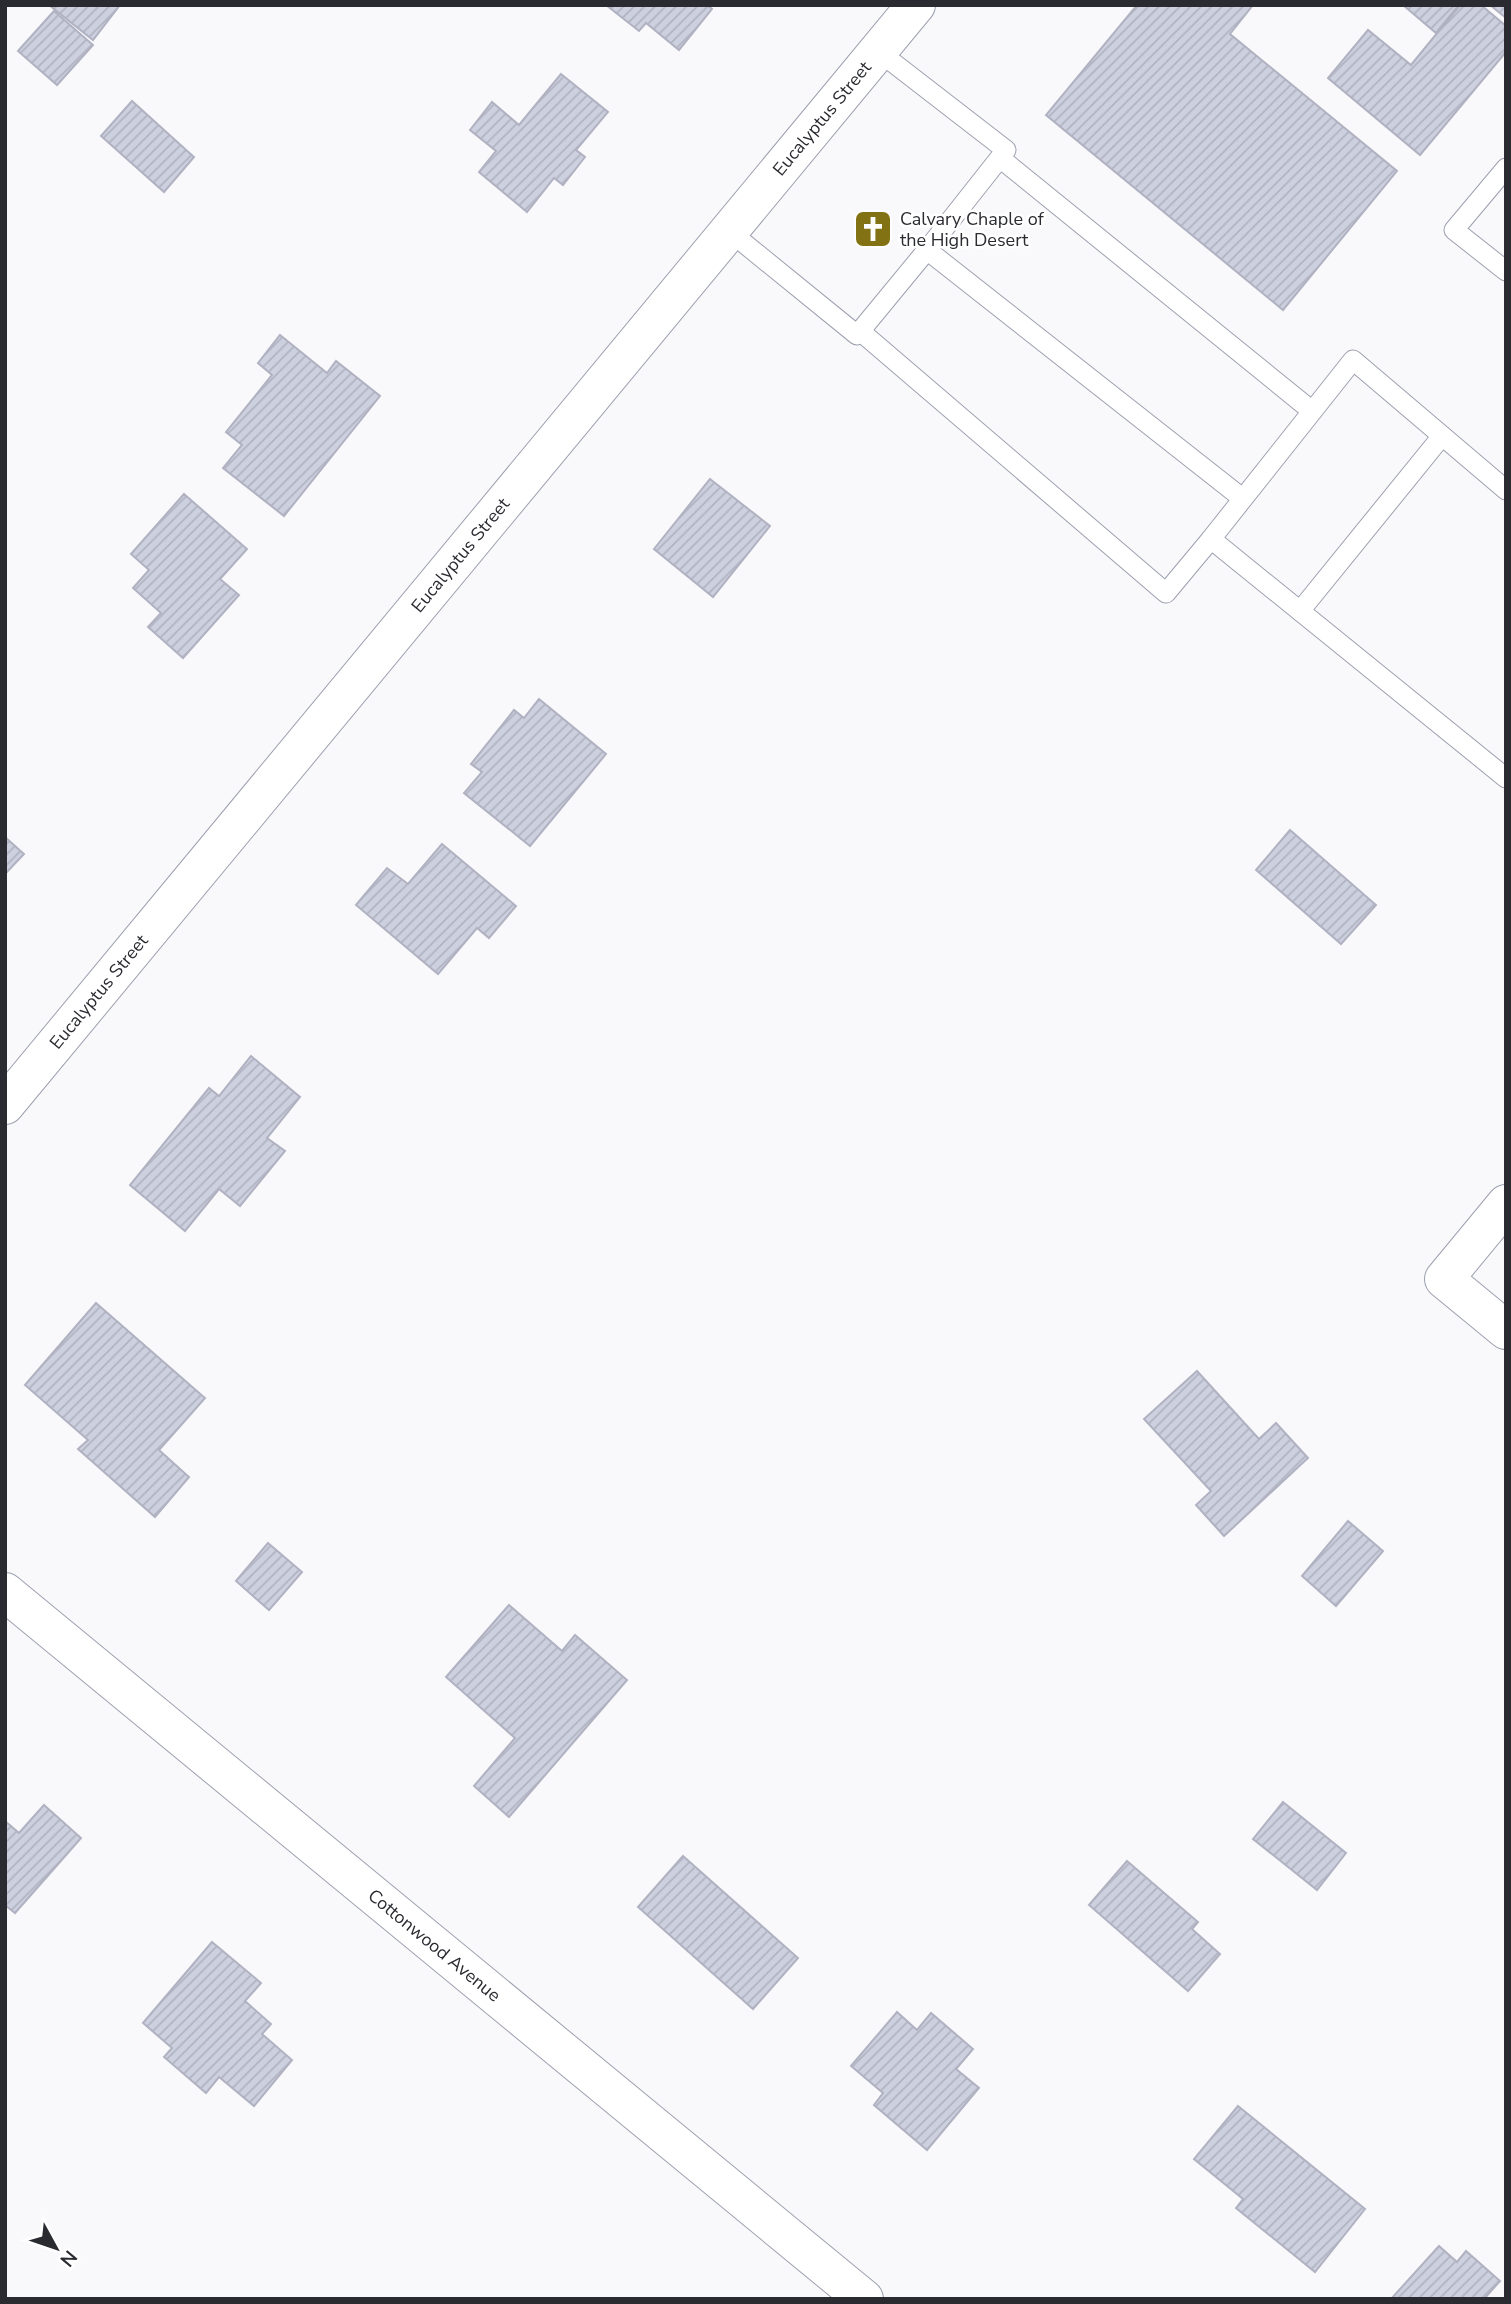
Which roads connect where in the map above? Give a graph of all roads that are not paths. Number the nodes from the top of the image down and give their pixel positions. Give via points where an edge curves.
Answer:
1 (916, 5) edge
2 (878, 51) junction
3 (1000, 158) junction
4 (1506, 168) edge
5 (729, 231) junction
6 (927, 250) junction
7 (1506, 271) edge
8 (860, 331) junction
9 (1312, 411) junction
10 (1442, 436) junction
11 (1506, 490) edge
12 (1242, 498) junction
13 (1211, 539) junction
14 (1300, 611) junction
15 (1506, 778) edge
16 (5, 1105) edge
17 (1506, 1204) edge
18 (1506, 1330) edge
19 (5, 1592) edge
20 (864, 2299) edge

1 - 2 main road, Eucalyptus Street
2 - 3 lane via 1006,150
2 - 5 main road, Eucalyptus Street
3 - 6 lane
3 - 9 lane
4 - 7 lane via 1454,230
5 - 8 lane via 857,335
5 - 16 main road, Eucalyptus Street
6 - 8 lane
6 - 12 lane
8 - 13 lane via 1166,593
9 - 10 lane via 1353,359
9 - 12 lane
10 - 11 lane
10 - 14 lane
12 - 13 lane
13 - 14 lane
14 - 15 lane
17 - 18 main road via 1444,1279
19 - 20 main road, Cottonwood Avenue

